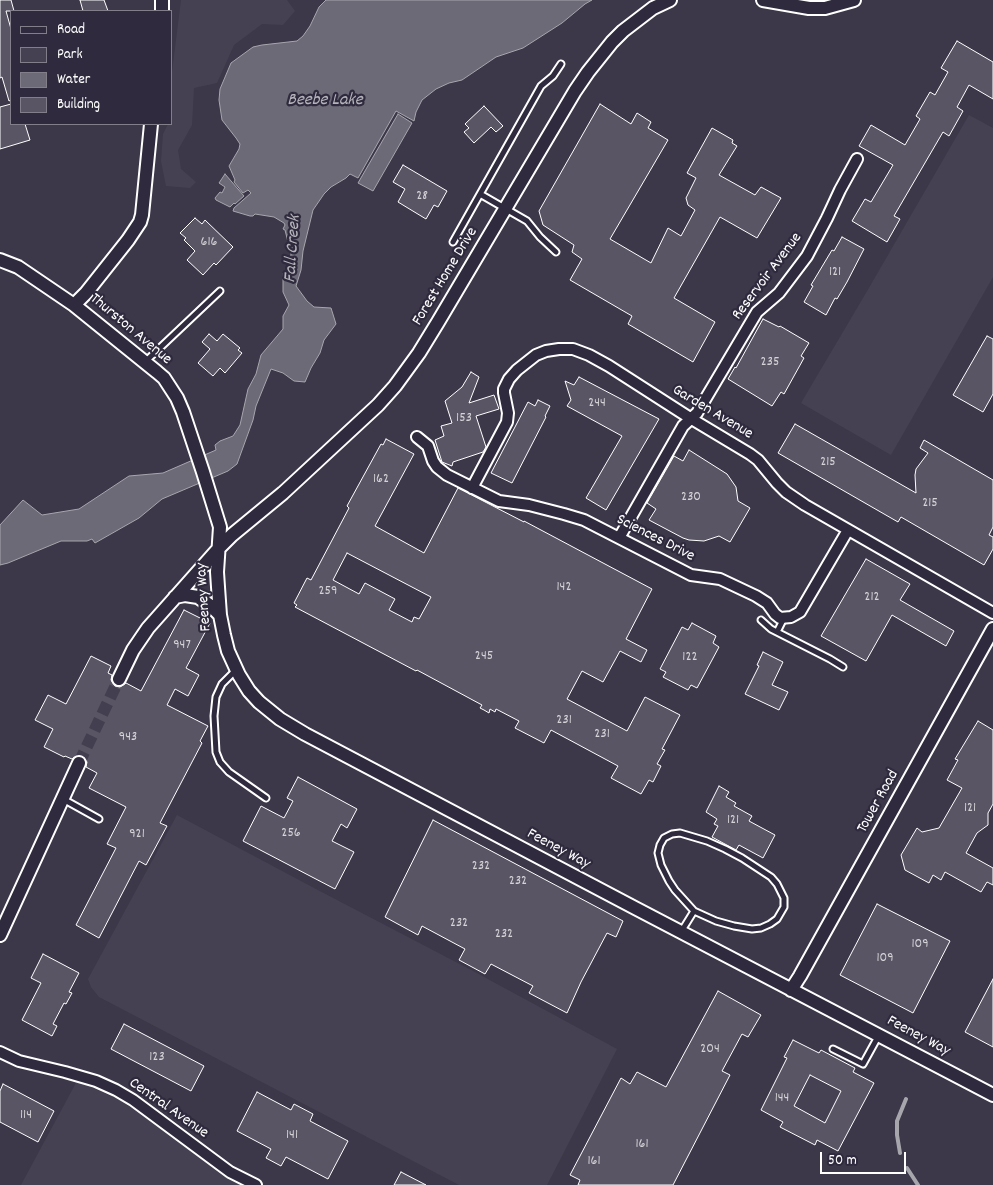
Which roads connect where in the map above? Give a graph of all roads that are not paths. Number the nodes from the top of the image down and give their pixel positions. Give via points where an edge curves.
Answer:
1 (670, 0) edge
2 (763, 0) edge
3 (854, 0) edge
4 (561, 64) dead end
5 (151, 125) edge
6 (857, 159) dead end
7 (480, 194) junction
8 (505, 209) junction
9 (453, 242) dead end
10 (556, 252) dead end
11 (0, 260) edge
12 (220, 291) dead end
13 (74, 305) junction
14 (145, 362) junction
15 (690, 418) junction
16 (417, 438) dead end
17 (472, 488) junction
18 (848, 530) junction
19 (619, 538) junction
20 (219, 548) junction
21 (175, 597) junction
22 (993, 613) edge
23 (220, 615) junction
24 (784, 618) junction
25 (761, 620) dead end
26 (993, 629) edge
27 (776, 632) junction
28 (843, 667) dead end
29 (236, 670) junction
30 (119, 680) tunnel mouth
31 (79, 763) tunnel mouth
32 (266, 798) dead end
33 (62, 799) junction
34 (99, 819) dead end
35 (694, 911) junction
36 (681, 932) junction
37 (0, 935) edge
38 (791, 990) junction
39 (879, 1035) junction
40 (833, 1049) dead end
41 (0, 1052) edge
42 (993, 1095) edge
43 (256, 1185) edge

1 - 8 street, Forest Home Drive via 638,18 600,57 575,91
2 - 3 street via 825,8
4 - 7 lane via 541,86
5 - 13 street via 140,222
6 - 15 street, Reservoir Avenue via 806,256 779,293 757,312 697,413
7 - 8 lane
7 - 9 lane
8 - 10 lane via 527,221
8 - 20 street, Forest Home Drive via 419,353 395,386 283,493
11 - 13 street, Thurston Avenue via 18,267
12 - 14 lane
13 - 14 street, Thurston Avenue
14 - 20 street, Thurston Avenue via 164,378 183,412 220,527
15 - 17 street, Garden Avenue via 588,355 573,349 546,351 527,361 509,379 504,389 507,422
15 - 18 street, Garden Avenue via 750,454 794,498
15 - 19 street, Reservoir Avenue
16 - 17 street, Sciences Drive via 428,446 433,461 442,472
17 - 19 street, Sciences Drive via 503,502 574,516
18 - 22 street, Garden Avenue
18 - 24 street via 800,612
19 - 24 street, Sciences Drive via 691,575 720,579 747,592
20 - 21 street, Forest Home Drive
20 - 23 street, Feeney Way
21 - 23 street via 198,597
21 - 30 street, Forest Home Drive via 140,639
23 - 29 street, Feeney Way
24 - 27 lane
25 - 27 lane
26 - 38 street, Tower Road
27 - 28 lane
29 - 32 lane via 222,684 216,697 216,752 229,772
29 - 36 street, Feeney Way via 259,702 305,734
31 - 33 street
33 - 34 lane
33 - 37 street
35 - 35 lane via 734,926 761,928 777,919 784,907 784,898 771,877 742,858 691,835 672,834 660,845 661,866 675,890
35 - 36 lane
36 - 38 street, Feeney Way
38 - 39 street, Feeney Way
39 - 40 lane via 863,1064
39 - 42 street, Feeney Way
41 - 43 street, Central Avenue via 18,1061 96,1081 116,1090 230,1172

